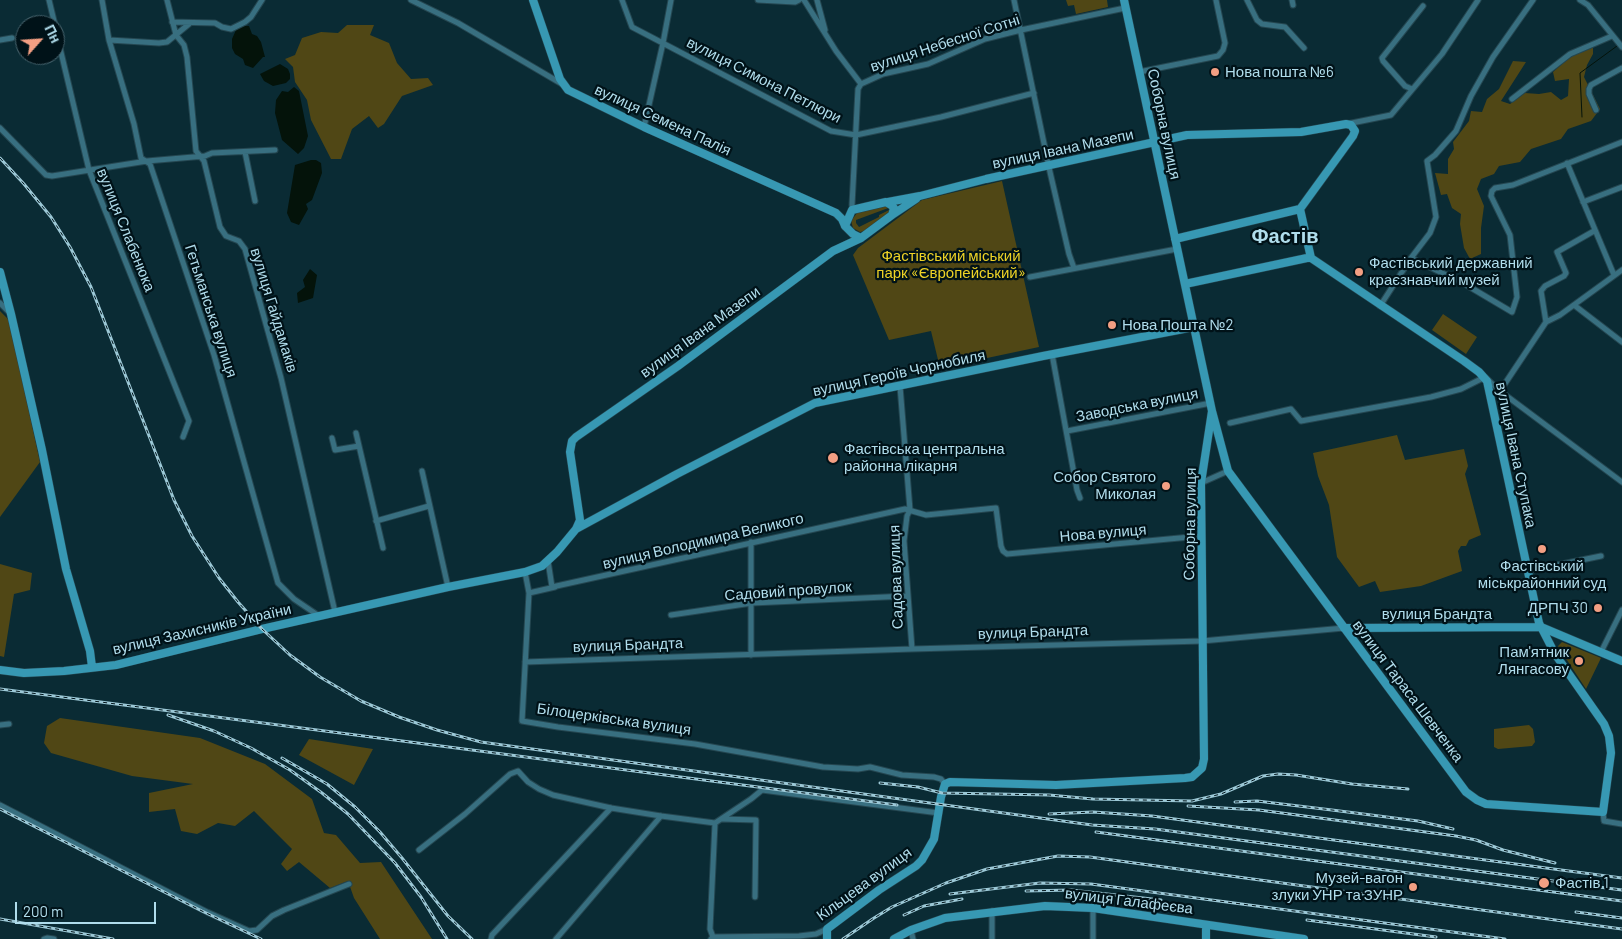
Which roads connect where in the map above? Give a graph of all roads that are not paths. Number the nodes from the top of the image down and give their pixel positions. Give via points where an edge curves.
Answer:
1 (49, 0) edge
2 (102, 0) edge
3 (167, 0) edge
4 (262, 0) edge
5 (411, 0) edge
6 (426, 0) edge
7 (533, 0) edge
8 (622, 0) edge
9 (671, 0) edge
10 (758, 0) edge
11 (800, 0) edge
12 (804, 0) edge
13 (817, 0) edge
14 (1014, 0) edge
15 (1216, 0) edge
16 (1247, 0) edge
17 (1478, 0) edge
18 (1533, 0) edge
19 (1580, 0) edge
20 (1124, 4) edge
21 (423, 6) junction
22 (1422, 6) dead end
23 (52, 15) edge
24 (172, 22) junction
25 (189, 23) junction
26 (1020, 30) junction
27 (176, 35) junction
28 (826, 35) junction
29 (1612, 36) junction
30 (12, 38) dead end
31 (0, 40) edge
32 (109, 40) junction
33 (663, 43) junction
34 (1622, 47) edge
35 (1304, 48) dead end
36 (64, 65) edge
37 (1622, 68) edge
38 (1139, 72) junction
39 (861, 84) junction
40 (564, 86) junction
41 (1412, 89) junction
42 (1034, 94) junction
43 (1512, 99) dead end
44 (1596, 110) dead end
45 (1346, 124) junction
46 (644, 127) junction
47 (0, 128) edge
48 (856, 135) junction
49 (1622, 142) edge
50 (1154, 143) junction
51 (275, 150) dead end
52 (245, 152) junction
53 (200, 156) junction
54 (147, 161) junction
55 (1567, 163) junction
56 (1048, 166) junction
57 (89, 170) junction
58 (1622, 186) edge
59 (920, 196) junction
60 (255, 201) dead end
61 (888, 202) junction
62 (1583, 202) junction
63 (1300, 208) junction
64 (852, 210) junction
65 (836, 213) junction
66 (892, 215) junction
67 (847, 229) junction
68 (1594, 230) junction
69 (860, 238) junction
70 (1175, 238) junction
71 (845, 246) junction
72 (1177, 249) junction
73 (1311, 258) junction
74 (1411, 258) junction
75 (1074, 268) junction
76 (1622, 270) edge
77 (0, 272) edge
78 (1614, 275) junction
79 (1030, 277) dead end
80 (1185, 284) junction
81 (0, 303) edge
82 (1574, 305) junction
83 (1380, 306) junction
84 (11, 314) junction
85 (1546, 322) junction
86 (1194, 327) junction
87 (1622, 342) edge
88 (1052, 354) junction
89 (1485, 377) junction
90 (900, 386) junction
91 (1500, 391) junction
92 (1491, 394) junction
93 (1212, 407) junction
94 (1230, 423) dead end
95 (1067, 431) junction
96 (356, 432) dead end
97 (183, 437) dead end
98 (332, 438) dead end
99 (359, 446) junction
100 (422, 471) dead end
101 (1228, 471) junction
102 (1622, 482) edge
103 (1201, 483) junction
104 (1080, 498) dead end
105 (429, 506) junction
106 (910, 508) junction
107 (376, 521) junction
108 (576, 529) junction
109 (1202, 536) junction
110 (751, 542) junction
111 (383, 548) dead end
112 (1007, 554) joint
113 (1601, 556) dead end
114 (548, 561) junction
115 (1528, 570) junction
116 (525, 572) junction
117 (448, 587) junction
118 (552, 587) junction
119 (529, 593) junction
120 (907, 596) junction
121 (752, 604) junction
122 (1622, 610) edge
123 (335, 612) junction
124 (671, 615) dead end
125 (319, 616) junction
126 (1541, 627) junction
127 (1344, 628) junction
128 (1202, 641) junction
129 (912, 649) junction
130 (1601, 652) junction
131 (751, 655) junction
132 (1622, 661) edge
133 (525, 662) junction
134 (92, 667) junction
135 (0, 670) edge
136 (8, 724) dead end
137 (0, 725) edge
138 (945, 784) junction
139 (0, 806) edge
140 (611, 808) junction
141 (1603, 812) junction
142 (939, 813) junction
143 (661, 816) junction
144 (721, 819) junction
145 (715, 822) junction
146 (1622, 824) edge
147 (419, 850) dead end
148 (349, 884) dead end
149 (755, 897) dead end
150 (1093, 908) junction
151 (992, 911) junction
152 (1206, 925) junction
153 (827, 928) junction
154 (911, 930) junction
155 (492, 937) edge
156 (712, 938) edge
157 (44, 939) edge
158 (54, 939) edge
159 (556, 939) edge
160 (827, 939) edge
161 (894, 939) edge
162 (913, 939) edge
163 (992, 939) edge
164 (1093, 939) edge
165 (1206, 939) edge
166 (1304, 939) edge

1 - 23 street, вулиця Слабенюка
2 - 32 street, Гетьманська вулиця
3 - 24 street, вулиця Гайдамаків
4 - 25 street via 245,22 232,28 215,23
5 - 21 street
6 - 21 street
7 - 40 street
8 - 33 street, вулиця Симона Петлюри via 632,27
9 - 33 street
10 - 11 street
12 - 28 street
13 - 28 street
14 - 26 street
15 - 38 street via 1225,43 1218,56
16 - 35 street via 1257,20 1284,28
17 - 41 street via 1442,54
18 - 74 street via 1493,57 1456,131 1427,161 1436,217 1430,234
19 - 29 street via 1588,5
20 - 26 street, вулиця Небесної Сотні
20 - 38 street, Соборна вулиця
21 - 40 street via 490,41
22 - 41 street via 1382,58 1405,86
24 - 25 street
24 - 27 street, вулиця Гайдамаків
25 - 27 street
26 - 39 street, вулиця Небесної Сотні via 985,39 928,64 883,74
26 - 42 street
27 - 32 street via 167,42 159,43
27 - 53 street, вулиця Гайдамаків via 188,57 195,146
28 - 39 street
29 - 34 street
29 - 43 street via 1570,54
30 - 31 street
32 - 54 street, Гетьманська вулиця via 141,158
33 - 46 street
33 - 48 street, вулиця Симона Петлюри via 831,131
36 - 57 street, вулиця Слабенюка
37 - 44 street via 1591,85 1589,94
38 - 50 street, Соборна вулиця
39 - 48 street
40 - 46 street, вулиця Семена Палія via 572,93
41 - 45 street via 1390,115
42 - 48 street, вулиця Симона Петлюри
42 - 56 street
45 - 50 street, вулиця Івана Мазепи via 1301,132 1187,135
45 - 63 street via 1354,128 1353,136
46 - 65 street, вулиця Семена Палія
47 - 57 street via 46,175
48 - 64 street
49 - 55 street
50 - 56 street, вулиця Івана Мазепи
50 - 70 street, Соборна вулиця
51 - 52 street
52 - 53 street
52 - 60 street
53 - 54 street
53 - 123 street, вулиця Гайдамаків via 220,227 226,236 245,249 281,378
54 - 57 street
54 - 125 street, Гетьманська вулиця via 214,355 278,582 294,599
55 - 62 street
55 - 74 street via 1492,191 1491,196 1510,235 1517,297 1512,312
56 - 59 street, вулиця Івана Мазепи
56 - 75 street
57 - 97 street, вулиця Слабенюка via 189,421
58 - 62 street
59 - 61 street, вулиця Івана Мазепи
59 - 66 street, вулиця Івана Мазепи
61 - 64 street, вулиця Івана Мазепи
61 - 66 street via 894,208
62 - 68 street
63 - 70 street
63 - 73 street
64 - 65 street
64 - 67 street
65 - 67 street, вулиця Семена Палія
66 - 69 street, вулиця Івана Мазепи
67 - 69 street
67 - 71 street
68 - 78 street
68 - 85 street via 1557,252 1566,273 1541,291
69 - 71 street, вулиця Івана Мазепи
70 - 72 street, Соборна вулиця
71 - 108 street, вулиця Івана Мазепи via 833,251 572,441 570,452 580,517
72 - 75 street
72 - 80 street, Соборна вулиця
73 - 80 street
73 - 83 street, вулиця Івана Ступака
74 - 83 street
75 - 79 street
76 - 78 street
77 - 84 street
78 - 82 street
80 - 86 street, Соборна вулиця
81 - 84 street
82 - 85 street
82 - 87 street
83 - 89 street, вулиця Івана Ступака
84 - 134 street via 66,569
85 - 91 street
86 - 88 street, вулиця Героїв Чорнобиля
86 - 93 street, Соборна вулиця
88 - 90 street, вулиця Героїв Чорнобиля
88 - 95 street
89 - 91 street
89 - 92 street, вулиця Івана Ступака
89 - 94 street via 1461,389 1430,397 1301,420 1290,409
90 - 106 street, Садова вулиця
90 - 108 street, вулиця Героїв Чорнобиля via 815,403
91 - 92 street
91 - 102 street
92 - 115 street, вулиця Івана Ступака
93 - 95 street, Заводська вулиця
93 - 101 street
93 - 103 street, Соборна вулиця
95 - 104 street
96 - 99 street
98 - 99 street via 335,450
99 - 107 street
100 - 105 street
101 - 103 street
101 - 127 street, вулиця Тараса Шевченка
103 - 109 street, Соборна вулиця
105 - 107 street
105 - 117 street
106 - 110 street, вулиця Володимира Великого
106 - 112 street, вулиця Володимира Великого via 926,515 996,508 1001,546
106 - 120 street, Садова вулиця via 904,541
107 - 111 street
108 - 114 street
109 - 112 street, Нова вулиця
109 - 128 street, Соборна вулиця
110 - 118 street, вулиця Володимира Великого
110 - 121 street
113 - 115 street
114 - 116 street
114 - 118 street
115 - 126 street, вулиця Івана Ступака
116 - 117 street, вулиця Захисників України
116 - 119 street, Білоцерківська вулиця
117 - 123 street, вулиця Захисників України
118 - 119 street, вулиця Володимира Великого
119 - 133 street, Білоцерківська вулиця
120 - 121 street, Садовий провулок
120 - 129 street, Садова вулиця
121 - 124 street, Садовий провулок
121 - 131 street
122 - 130 street
123 - 125 street, вулиця Захисників України
125 - 134 street, вулиця Захисників України via 144,659
126 - 127 street, вулиця Брандта
126 - 130 street
126 - 141 street, вулиця Івана Ступака via 1609,736 1611,753
127 - 128 street, вулиця Брандта
127 - 141 street, вулиця Тараса Шевченка via 1466,792 1476,800 1486,804
128 - 129 street, вулиця Брандта
128 - 138 street, Соборна вулиця via 1204,759 1202,768 1192,777 1056,785
129 - 131 street, вулиця Брандта
130 - 132 street
131 - 133 street, вулиця Брандта
133 - 138 street, Білоцерківська вулиця via 522,721 695,744 823,767 870,767 902,776 934,777
134 - 135 street, вулиця Захисників України via 32,673
136 - 137 street
138 - 142 street, Кільцева вулиця
139 - 148 street via 249,931 256,930 272,916 292,906
140 - 143 street
140 - 147 street via 553,795 528,782 518,771 510,774
140 - 155 street
141 - 146 street via 1604,822
142 - 144 street via 762,790
142 - 153 street, Кільцева вулиця via 931,846 916,866
143 - 145 street
143 - 159 street
144 - 145 street
144 - 149 street via 756,820
145 - 156 street, Кільцева вулиця
150 - 151 street, вулиця Галафеєва via 1045,906
150 - 152 street, вулиця Галафеєва
150 - 164 street
151 - 154 street, вулиця Галафеєва via 945,918
151 - 163 street
152 - 165 street
152 - 166 street, вулиця Галафеєва
153 - 156 street, Кільцева вулиця via 816,934 798,936
153 - 160 street
154 - 161 street, вулиця Галафеєва
154 - 162 street
157 - 158 street

